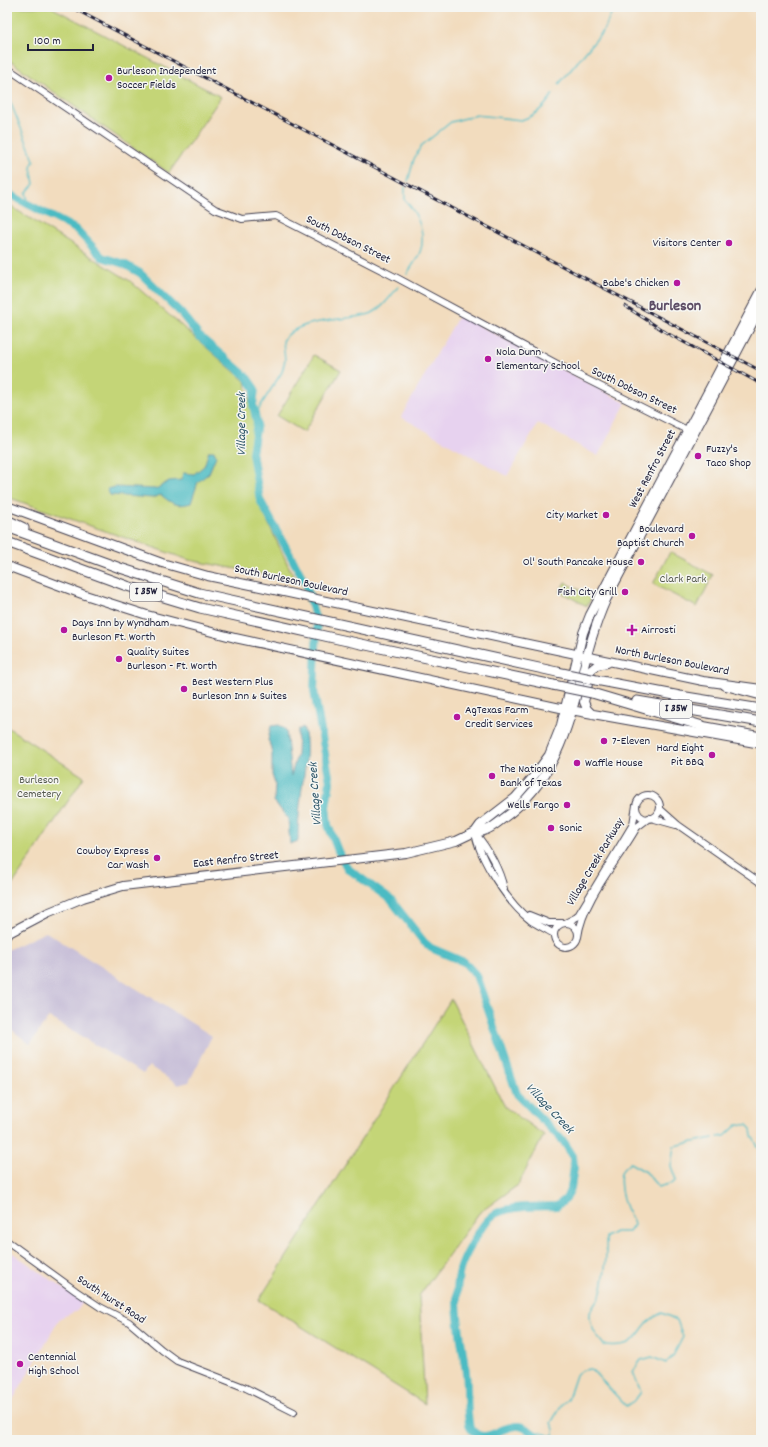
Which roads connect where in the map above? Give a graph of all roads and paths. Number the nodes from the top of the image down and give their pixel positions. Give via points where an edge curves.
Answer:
1 (7, 68) edge
2 (761, 290) edge
3 (761, 307) edge
4 (691, 432) junction
5 (7, 506) edge
6 (7, 520) edge
7 (7, 527) edge
8 (7, 542) edge
9 (7, 548) edge
10 (70, 550) junction
11 (62, 562) junction
12 (7, 566) edge
13 (582, 656) junction
14 (612, 662) junction
15 (724, 685) junction
16 (761, 689) edge
17 (592, 693) junction
18 (761, 695) edge
19 (761, 709) edge
20 (569, 710) junction
21 (592, 714) junction
22 (761, 722) edge
23 (761, 737) edge
24 (761, 744) edge
25 (549, 754) junction
26 (534, 790) junction
27 (636, 806) junction
28 (660, 809) junction
29 (650, 818) junction
30 (678, 825) junction
31 (475, 832) junction
32 (761, 883) edge
33 (522, 911) junction
34 (564, 924) junction
35 (7, 934) edge
36 (554, 934) junction
37 (578, 936) junction
38 (7, 1241) edge
39 (294, 1412) dead end

1 - 4 street, South Dobson Street via 215,209 242,218 276,216
2 - 4 main road, West Renfro Street
3 - 4 main road via 735,358
4 - 13 main road, West Renfro Street via 590,615
5 - 13 main road, South Burleson Boulevard via 162,563 208,576
6 - 10 highway via 58,542
7 - 10 highway, I 35W
8 - 11 highway, I 35W
9 - 11 highway
10 - 19 highway, I 35W, bridge via 173,585 237,602 596,680
11 - 17 highway, I 35W, bridge via 158,596 288,628
12 - 20 main road via 147,615 235,638
13 - 14 main road, North Burleson Boulevard
13 - 20 main road, West Renfro Street
14 - 15 main road, North Burleson Boulevard
14 - 21 main road via 597,665 592,670 584,702
15 - 16 main road, North Burleson Boulevard
15 - 18 highway
17 - 22 highway, I 35W
17 - 23 highway via 706,727
20 - 21 main road
20 - 25 main road, East Renfro Street
20 - 26 main road, East Renfro Street via 552,764
21 - 24 main road
25 - 26 main road via 549,760 533,785
25 - 31 main road, East Renfro Street via 515,798 480,825
26 - 31 main road, East Renfro Street via 516,809 488,829 481,833
27 - 28 street, Village Creek Parkway via 639,798 650,795 657,798
27 - 29 street, Village Creek Parkway via 640,816
27 - 34 street, Village Creek Parkway via 633,824 577,917
28 - 29 street, Village Creek Parkway
28 - 30 street, Village Creek Parkway
29 - 30 street, Village Creek Parkway
29 - 37 street, Village Creek Parkway via 637,827 586,908
30 - 32 street, Village Creek Parkway
31 - 33 street via 477,845 496,882
31 - 35 main road, East Renfro Street via 433,848 123,886 83,898
33 - 34 street via 549,922
33 - 36 street via 530,920
34 - 36 street, Village Creek Parkway via 557,927
34 - 37 street, Village Creek Parkway via 574,926
36 - 37 street via 556,942 563,947 574,944
38 - 39 street, South Hurst Road via 100,1307 129,1322 177,1361 246,1388

